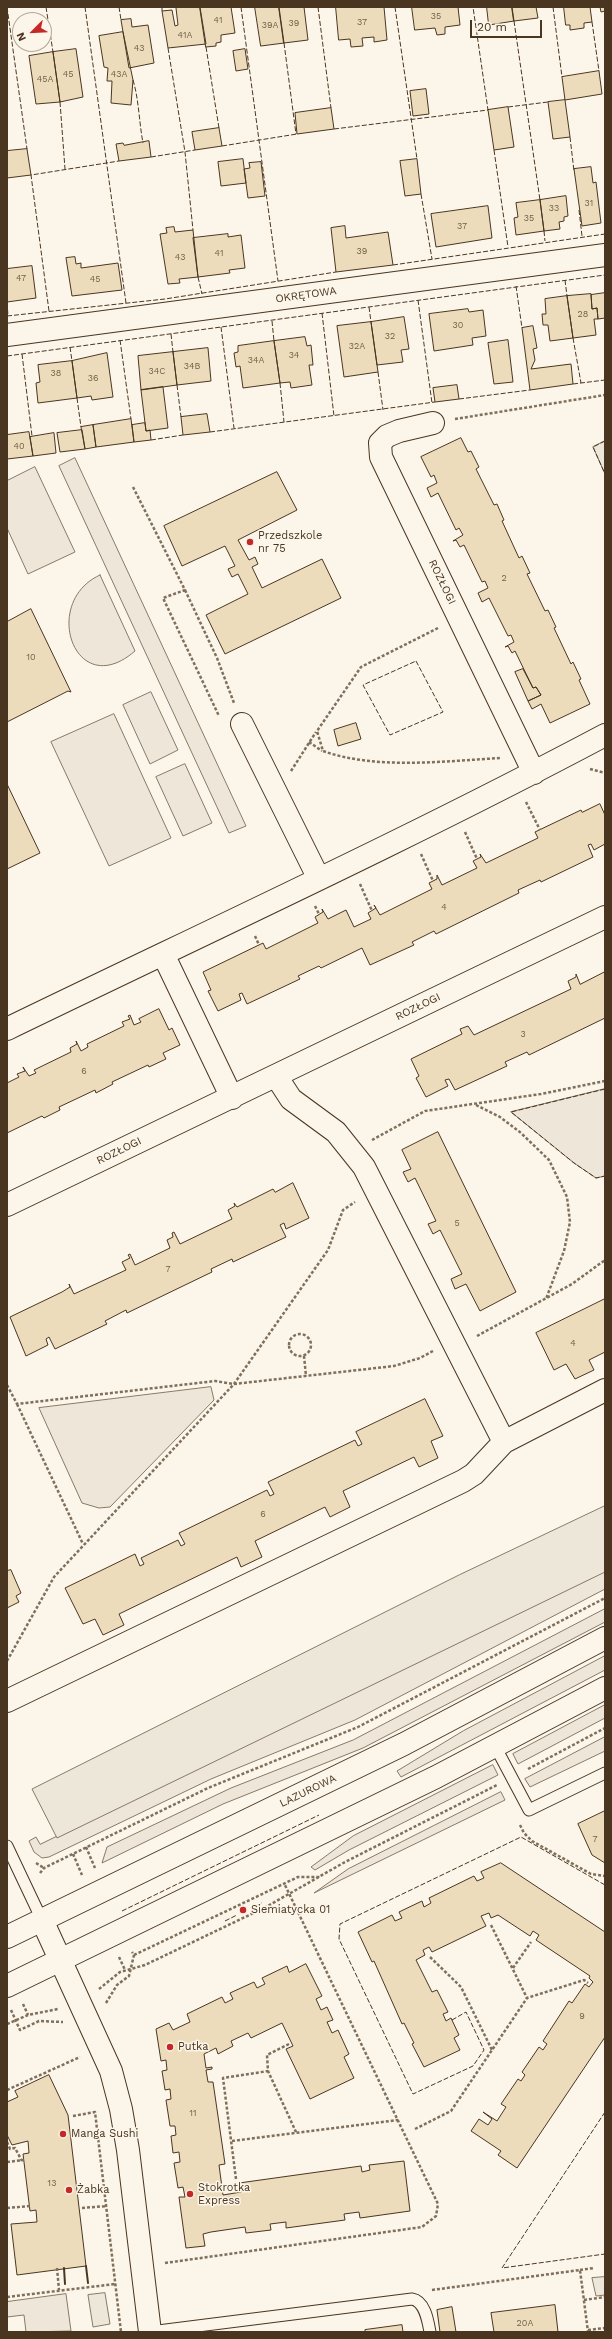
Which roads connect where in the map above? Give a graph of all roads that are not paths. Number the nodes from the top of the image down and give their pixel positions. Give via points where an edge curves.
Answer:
1 (605, 255) edge
2 (7, 335) edge
3 (433, 422) road end
4 (232, 724) road end
5 (605, 735) edge
6 (534, 773) junction
7 (310, 883) junction
8 (605, 917) edge
9 (163, 954) junction
10 (7, 1029) edge
11 (276, 1076) junction
12 (232, 1098) junction
13 (7, 1205) edge
14 (605, 1390) edge
15 (504, 1442) junction
16 (605, 1638) edge
17 (605, 1688) edge
18 (7, 1701) edge
19 (495, 1746) junction
20 (605, 1773) edge
21 (7, 1846) edge
22 (42, 1920) junction
23 (7, 1937) edge
24 (61, 1960) junction
25 (7, 1986) edge
26 (150, 2332) edge
27 (430, 2332) edge

1 - 2 street, OKRĘTOWA
3 - 6 street, ROZŁOGI via 387,436 380,443 381,458
4 - 7 street via 276,793
5 - 6 street
6 - 7 street
7 - 9 street
8 - 11 street, ROZŁOGI
9 - 10 street
9 - 12 street
11 - 12 street, ROZŁOGI
11 - 15 street via 291,1099 336,1132 352,1151 377,1191
12 - 13 street, ROZŁOGI
14 - 15 street
15 - 18 street via 474,1474 463,1481
16 - 22 street, LAZUROWA via 404,1744
17 - 19 street
19 - 20 lane via 529,1810
19 - 24 street
21 - 22 lane
22 - 23 street, LAZUROWA
22 - 24 street
24 - 25 street
24 - 26 street via 111,2071 121,2110
26 - 27 lane via 412,2299 420,2304 427,2316

